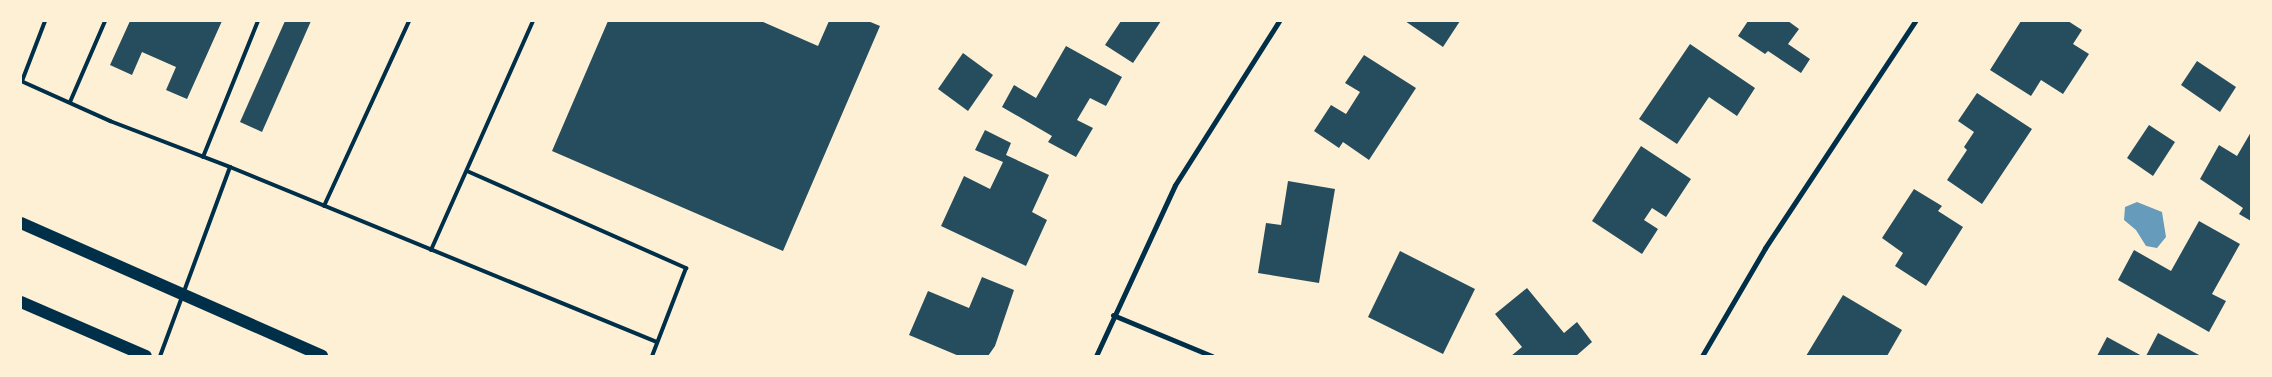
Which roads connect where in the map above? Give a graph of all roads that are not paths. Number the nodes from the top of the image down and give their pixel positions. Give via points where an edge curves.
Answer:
1 (45, 21) edge
2 (105, 21) edge
3 (258, 21) edge
4 (409, 21) edge
5 (533, 21) edge
6 (1279, 21) edge
7 (1915, 21) edge
8 (22, 81) edge
9 (70, 102) junction
10 (203, 157) junction
11 (230, 168) junction
12 (467, 171) junction
13 (324, 206) junction
14 (21, 223) edge
15 (431, 250) junction
16 (183, 295) junction
17 (21, 302) edge
18 (1113, 315) junction
19 (656, 342) junction
20 (146, 356) edge
21 (160, 356) edge
22 (322, 356) edge
23 (652, 356) edge
24 (1096, 356) edge
25 (1212, 356) edge
26 (1702, 356) edge

1 - 8 lane
2 - 9 lane
3 - 10 lane
4 - 13 lane
5 - 12 lane
6 - 18 street via 1175,185
7 - 26 street via 1765,248
8 - 9 lane
9 - 10 lane
10 - 11 lane
11 - 13 lane
11 - 16 lane
12 - 15 lane
12 - 19 lane via 686,268
13 - 15 lane
14 - 16 main road
15 - 19 lane
16 - 21 lane
16 - 22 main road
17 - 20 main road
18 - 24 street
18 - 25 street
19 - 23 lane

